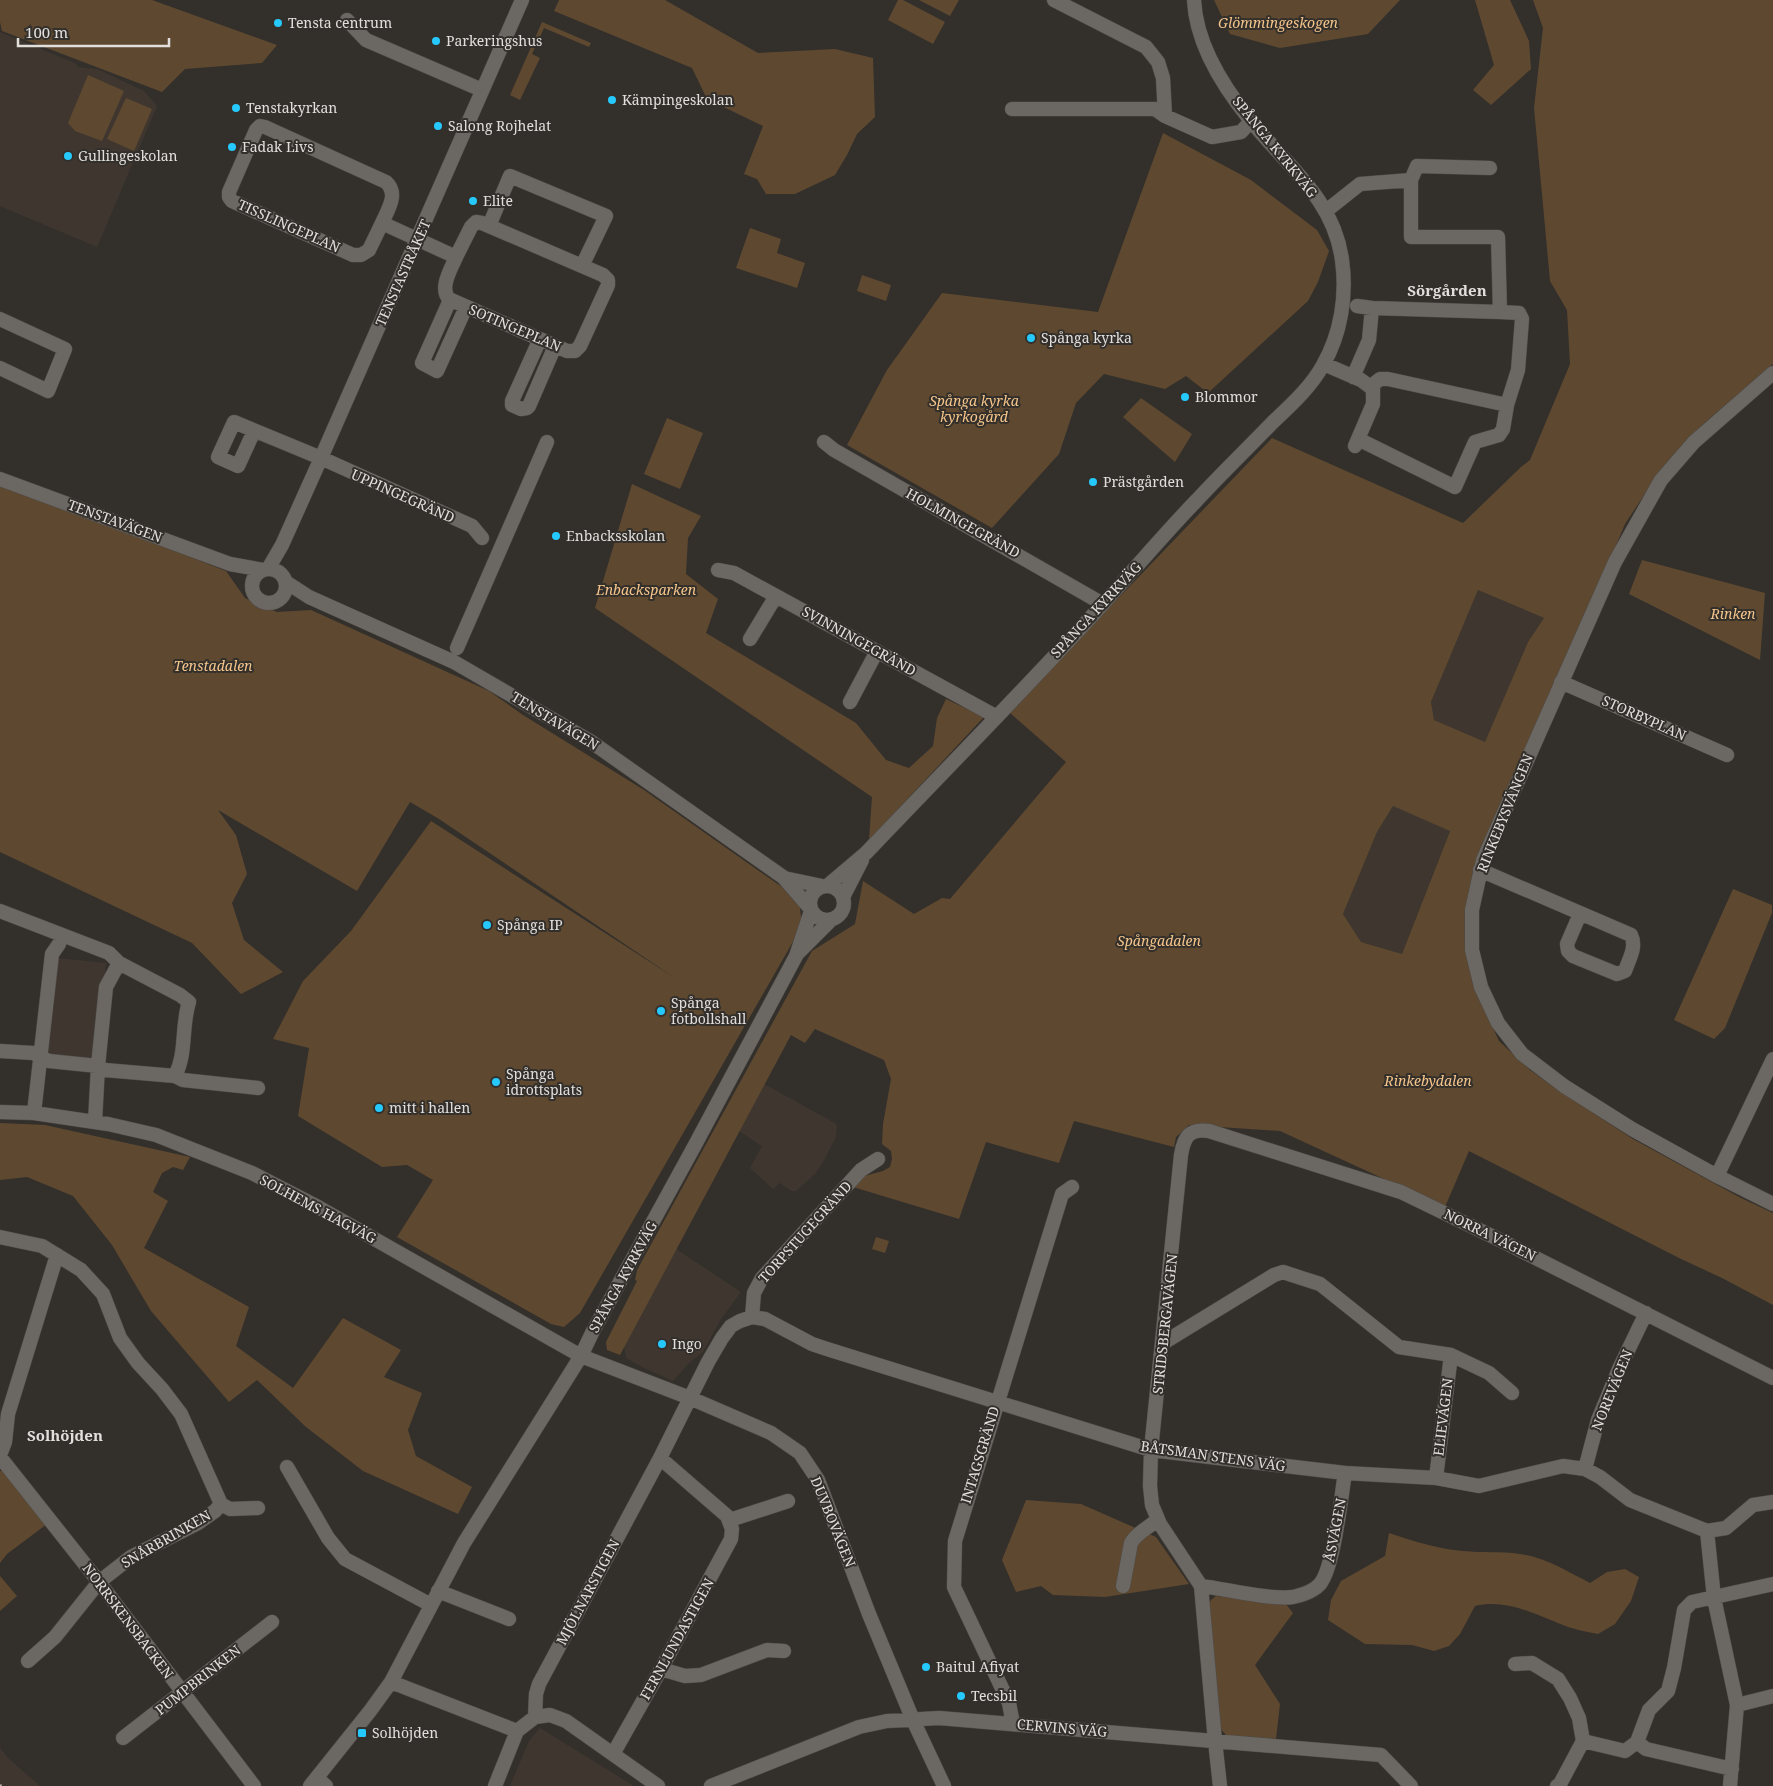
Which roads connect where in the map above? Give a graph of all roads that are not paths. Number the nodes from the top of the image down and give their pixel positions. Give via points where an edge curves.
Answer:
1 (522, 0) edge
2 (1054, 0) edge
3 (1194, 0) edge
4 (347, 20) dead end
5 (482, 90) junction
6 (1012, 109) dead end
7 (1165, 116) junction
8 (1251, 122) junction
9 (1490, 168) dead end
10 (1411, 180) junction
11 (1326, 211) junction
12 (382, 223) junction
13 (489, 226) junction
14 (417, 240) junction
15 (456, 256) junction
16 (582, 266) junction
17 (450, 300) junction
18 (1357, 306) dead end
19 (466, 307) junction
20 (1372, 308) junction
21 (1500, 312) junction
22 (0, 319) edge
23 (540, 339) junction
24 (555, 346) junction
25 (1324, 364) junction
26 (0, 368) edge
27 (1773, 373) edge
28 (1353, 377) junction
29 (1370, 387) junction
30 (1507, 405) junction
31 (254, 432) dead end
32 (547, 442) dead end
33 (824, 442) dead end
34 (321, 458) junction
35 (0, 479) edge
36 (482, 538) dead end
37 (230, 564) junction
38 (718, 570) dead end
39 (275, 574) junction
40 (252, 585) junction
41 (309, 596) junction
42 (776, 596) junction
43 (281, 598) junction
44 (1104, 604) junction
45 (750, 639) dead end
46 (457, 648) dead end
47 (877, 651) junction
48 (1561, 682) junction
49 (850, 702) dead end
50 (997, 717) junction
51 (1727, 755) dead end
52 (866, 853) junction
53 (1480, 870) junction
54 (783, 878) junction
55 (824, 886) junction
56 (843, 897) junction
57 (810, 909) junction
58 (0, 911) edge
59 (1580, 914) junction
60 (830, 920) junction
61 (59, 944) dead end
62 (796, 956) junction
63 (119, 963) junction
64 (0, 1051) edge
65 (41, 1057) junction
66 (1773, 1059) edge
67 (98, 1066) junction
68 (175, 1076) junction
69 (1769, 1078) edge
70 (258, 1088) dead end
71 (0, 1112) edge
72 (34, 1114) junction
73 (95, 1122) junction
74 (1193, 1132) joint
75 (878, 1159) dead end
76 (1717, 1176) junction
77 (1072, 1187) dead end
78 (1773, 1204) edge
79 (0, 1237) edge
80 (57, 1255) junction
81 (1646, 1313) junction
82 (752, 1317) junction
83 (1163, 1343) junction
84 (1451, 1355) junction
85 (581, 1356) junction
86 (1773, 1378) edge
87 (1512, 1393) dead end
88 (690, 1398) junction
89 (996, 1402) junction
90 (1151, 1450) junction
91 (0, 1456) edge
92 (660, 1458) junction
93 (287, 1467) dead end
94 (1585, 1469) junction
95 (1345, 1473) junction
96 (1436, 1478) junction
97 (788, 1501) dead end
98 (1773, 1502) edge
99 (221, 1504) junction
100 (258, 1508) dead end
101 (1158, 1519) junction
102 (730, 1520) junction
103 (1708, 1532) junction
104 (99, 1582) junction
105 (1773, 1584) edge
106 (1123, 1586) dead end
107 (1202, 1586) junction
108 (438, 1591) junction
109 (1714, 1598) junction
110 (431, 1605) junction
111 (509, 1619) dead end
112 (272, 1622) dead end
113 (784, 1651) dead end
114 (28, 1661) dead end
115 (1515, 1664) dead end
116 (661, 1669) junction
117 (391, 1682) junction
118 (183, 1692) junction
119 (1773, 1696) edge
120 (1737, 1705) junction
121 (535, 1716) junction
122 (913, 1720) junction
123 (1013, 1724) junction
124 (517, 1731) junction
125 (123, 1738) dead end
126 (1214, 1741) junction
127 (1584, 1741) junction
128 (1637, 1742) junction
129 (613, 1754) junction
130 (1732, 1769) junction
131 (318, 1783) edge
132 (254, 1786) edge
133 (495, 1786) edge
134 (658, 1786) edge
135 (711, 1786) edge
136 (944, 1786) edge
137 (1220, 1786) edge
138 (1411, 1786) edge
139 (1557, 1786) edge
140 (1730, 1786) edge

1 - 5 street, TENSTASTRÅKET
2 - 7 street via 1146,47 1158,62 1163,78
3 - 8 street, SPÅNGA KYRKVÄG via 1202,39 1211,59
4 - 5 street via 366,40
5 - 14 street, TENSTASTRÅKET
6 - 7 street via 1155,109
7 - 8 street via 1212,137 1241,132
8 - 11 street, SPÅNGA KYRKVÄG via 1309,186
9 - 10 street via 1417,166
10 - 11 street, SPÅNGA KYRKVÄG via 1360,184
10 - 21 street via 1411,237 1498,237
11 - 25 street, SPÅNGA KYRKVÄG via 1342,260 1343,288 1336,338
12 - 12 street, TISSLINGEPLAN via 393,198 391,187 386,182 265,127 260,126 256,130 229,192 232,201 353,255 362,255 369,250
12 - 14 street
13 - 15 street via 476,222
13 - 16 street, SOTINGEPLAN
13 - 16 street via 510,176 606,216
14 - 15 street
14 - 34 street, TENSTASTRÅKET
15 - 17 street via 444,288 444,294
16 - 24 street, SOTINGEPLAN via 603,275 608,285 580,346 575,351
17 - 19 street, SOTINGEPLAN
17 - 19 street via 422,363 430,368 437,371
18 - 20 street
19 - 23 street, SOTINGEPLAN
20 - 21 street
20 - 28 street via 1369,340
21 - 30 street via 1518,313 1522,319 1518,370
22 - 26 street via 65,349 48,391
23 - 24 street, SOTINGEPLAN
23 - 24 street via 512,405 528,408
25 - 28 street
25 - 44 street, SPÅNGA KYRKVÄG via 1292,403 1196,500
27 - 48 street, RINKEBYSVÄNGEN via 1694,442 1661,480 1615,562
28 - 29 street
29 - 30 street via 1380,379 1388,379
29 - 30 street via 1373,404 1356,443 1455,487 1476,442 1499,435 1503,429
31 - 34 street, UPPINGEGRÄND
32 - 46 street
33 - 44 street, HOLMINGEGRÄND
34 - 36 street, UPPINGEGRÄND via 472,526
34 - 39 street, TENSTASTRÅKET via 282,544
35 - 37 street, TENSTAVÄGEN
37 - 39 street, TENSTAVÄGEN
37 - 40 street, TENSTAVÄGEN via 243,580
38 - 42 street, SVINNINGEGRÄND via 734,573
39 - 40 street via 256,576
39 - 41 street, TENSTAVÄGEN
39 - 43 street via 286,591
40 - 43 street via 255,595 263,602 273,603
41 - 43 street, TENSTAVÄGEN
41 - 54 street, TENSTAVÄGEN via 454,662 590,741
42 - 45 street
42 - 47 street, SVINNINGEGRÄND
44 - 50 street, SPÅNGA KYRKVÄG
47 - 49 street
47 - 50 street, SVINNINGEGRÄND
48 - 51 street, STORBYPLAN
48 - 53 street, RINKEBYSVÄNGEN
50 - 52 street, SPÅNGA KYRKVÄG
52 - 55 street, SPÅNGA KYRKVÄG
52 - 56 street, SPÅNGA KYRKVÄG
53 - 59 street
53 - 76 street, RINKEBYSVÄNGEN via 1472,910 1472,950 1481,988 1498,1024 1522,1054 1564,1086 1632,1129
54 - 55 street, TENSTAVÄGEN
54 - 57 street, TENSTAVÄGEN
55 - 56 street via 837,889
55 - 57 street via 810,896
56 - 60 street via 842,912
57 - 60 street via 817,918
57 - 62 street, SPÅNGA KYRKVÄG
58 - 63 street via 109,953
59 - 59 street via 1630,935 1634,947 1625,971 1617,974 1568,952 1567,944
60 - 62 street, SPÅNGA KYRKVÄG
61 - 65 street via 52,954
62 - 85 street, SPÅNGA KYRKVÄG
63 - 67 street via 106,987
63 - 68 street via 189,1002 182,1064
64 - 65 street via 33,1053
65 - 67 street via 49,1061
65 - 72 street
66 - 69 street
67 - 68 street via 105,1070
67 - 73 street
68 - 70 street via 183,1080
69 - 76 street
71 - 72 street, SOLHEMS HAGVÄG
72 - 73 street, SOLHEMS HAGVÄG
73 - 85 street, SOLHEMS HAGVÄG via 156,1135 284,1188
74 - 81 street, NORRA VÄGEN via 1209,1131 1401,1192
74 - 83 street, STRIDSBERGAVÄGEN via 1183,1143 1181,1155
75 - 82 street, TORPSTUGEGRÄND via 861,1170 762,1278 754,1293
76 - 78 street, RINKEBYSVÄNGEN
77 - 89 street, INTAGSGRÄND via 1062,1194
79 - 80 street via 42,1246
80 - 91 street, NORRSKENSBACKEN via 8,1414
80 - 99 street via 81,1270 103,1294 120,1338 181,1414
81 - 86 street, NORRA VÄGEN
81 - 94 street, NOREVÄGEN via 1598,1420
82 - 88 street via 731,1326
82 - 89 street, BÅTSMAN STENS VÄG via 764,1319 827,1350
83 - 84 street via 1283,1272 1320,1284 1399,1348
83 - 90 street, STRIDSBERGAVÄGEN
84 - 87 street via 1490,1373
84 - 96 street, ELIEVÄGEN
85 - 88 street, DUVBOVÄGEN
85 - 108 street, SPÅNGA KYRKVÄG via 464,1543
88 - 92 street, MJÖLNARSTIGEN
88 - 122 street, DUVBOVÄGEN via 771,1433 800,1453 818,1480
89 - 90 street, BÅTSMAN STENS VÄG
89 - 123 street, INTAGSGRÄND via 955,1541 954,1587 1009,1703
90 - 95 street, BÅTSMAN STENS VÄG
90 - 101 street, STRIDSBERGAVÄGEN via 1150,1486 1152,1505
91 - 104 street, NORRSKENSBACKEN
92 - 102 street
92 - 121 street, MJÖLNARSTIGEN via 539,1684
93 - 110 street via 328,1538 345,1559
94 - 96 street, BÅTSMAN STENS VÄG via 1563,1466 1479,1486
94 - 103 street, BÅTSMAN STENS VÄG via 1630,1500
95 - 96 street, BÅTSMAN STENS VÄG
95 - 107 street, ÅSVÄGEN via 1330,1564 1320,1584 1292,1597
97 - 102 street
98 - 103 street via 1754,1505 1726,1528
99 - 100 street via 230,1510
99 - 104 street, SNÅRBRINKEN via 198,1523 131,1556
101 - 106 street via 1135,1536 1131,1543
101 - 107 street, STRIDSBERGAVÄGEN
102 - 116 street, FERNLUNDASTIGEN via 731,1538
103 - 109 street
104 - 114 street, SNÅRBRINKEN via 55,1638
104 - 118 street, NORRSKENSBACKEN
105 - 109 street
107 - 126 street, STRIDSBERGAVÄGEN
108 - 110 street, SPÅNGA KYRKVÄG
108 - 111 street
109 - 120 street
109 - 128 street via 1692,1602 1684,1610 1668,1691 1649,1710
110 - 117 street, SPÅNGA KYRKVÄG
112 - 118 street, PUMPBRINKEN
113 - 116 street via 767,1650 701,1675 684,1676
115 - 127 street via 1532,1663 1558,1679 1570,1698
116 - 129 street, FERNLUNDASTIGEN
117 - 124 street
117 - 131 street, SPÅNGA KYRKVÄG
118 - 125 street, PUMPBRINKEN
118 - 132 street, NORRSKENSBACKEN
119 - 120 street
120 - 130 street
121 - 124 street
121 - 129 street via 550,1715 566,1721
122 - 123 street, CERVINS VÄG via 939,1718
122 - 135 street, CERVINS VÄG via 859,1727
122 - 136 street, DUVBOVÄGEN
123 - 126 street, CERVINS VÄG
124 - 133 street
126 - 137 street, STRIDSBERGAVÄGEN
126 - 138 street, CERVINS VÄG via 1381,1755
127 - 128 street via 1625,1751
127 - 139 street
128 - 130 street via 1646,1749
129 - 134 street
130 - 140 street

